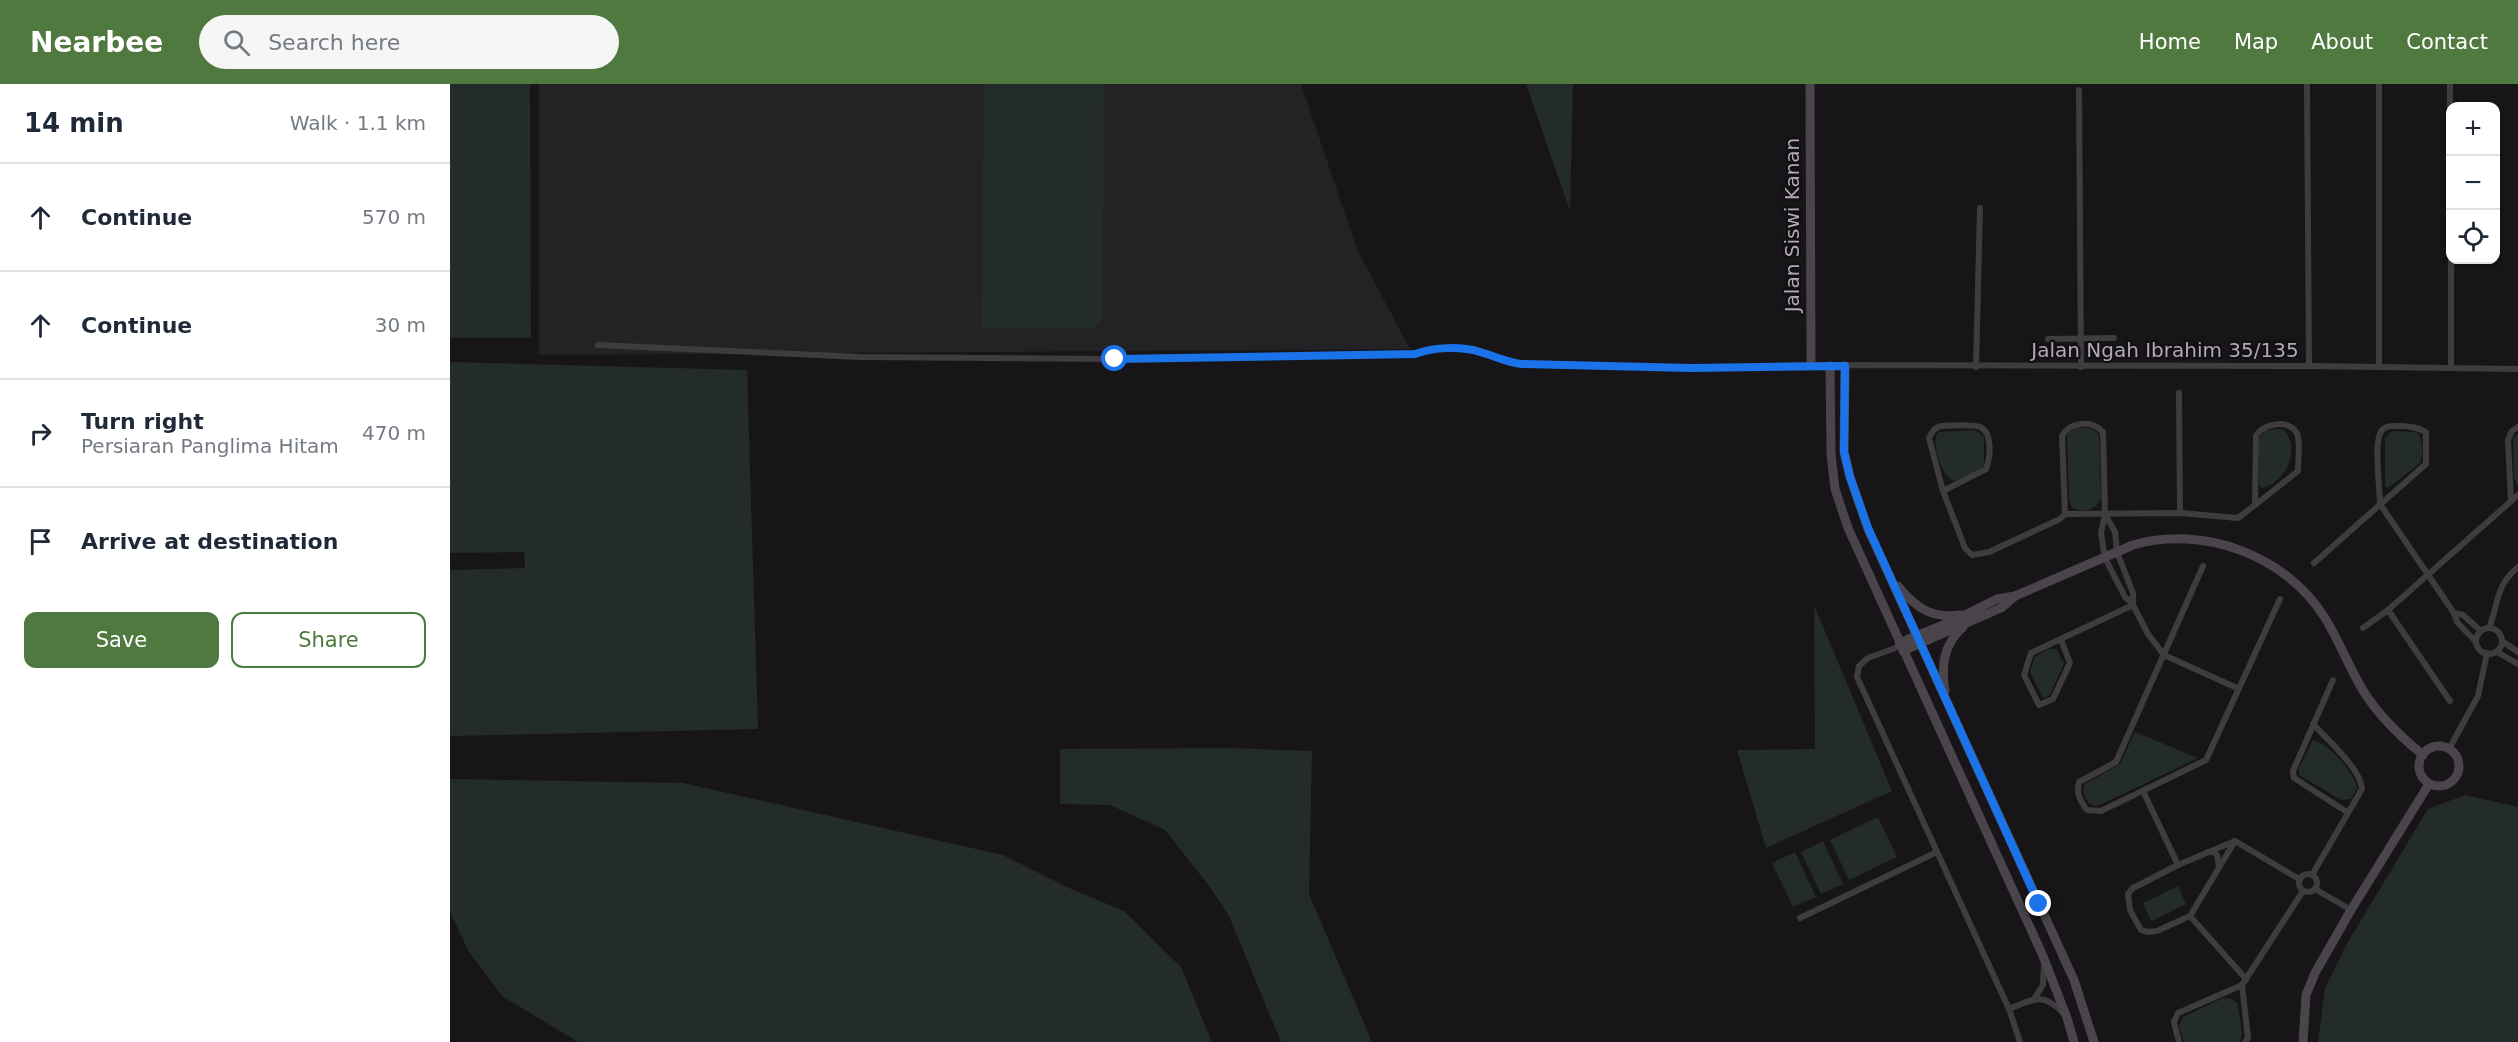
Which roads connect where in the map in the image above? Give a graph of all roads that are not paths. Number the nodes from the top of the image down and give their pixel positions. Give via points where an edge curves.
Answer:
1 (1810, 84) edge
2 (2307, 84) edge
3 (2379, 84) edge
4 (2450, 84) edge
5 (2079, 90) dead end
6 (2450, 102) edge
7 (1980, 208) dead end
8 (2451, 264) edge
9 (2081, 338) junction
10 (2114, 338) dead end
11 (2048, 339) dead end
12 (598, 345) dead end
13 (1811, 366) junction
14 (1830, 366) junction
15 (1845, 366) junction
16 (2308, 366) junction
17 (1976, 367) junction
18 (2081, 367) junction
19 (2379, 367) junction
20 (2451, 368) junction
21 (2518, 369) edge
22 (2179, 393) dead end
23 (2518, 427) edge
24 (1943, 491) junction
25 (2518, 495) edge
26 (2511, 500) junction
27 (2380, 504) junction
28 (2255, 505) junction
29 (2180, 513) junction
30 (2065, 514) junction
31 (2105, 514) junction
32 (2117, 552) junction
33 (2105, 558) junction
34 (2314, 563) dead end
35 (2204, 566) dead end
36 (2518, 567) edge
37 (2428, 574) junction
38 (1889, 575) junction
39 (2014, 596) junction
40 (2280, 599) dead end
41 (2133, 604) junction
42 (2388, 609) junction
43 (2454, 613) junction
44 (1962, 615) junction
45 (1964, 625) junction
46 (2363, 628) dead end
47 (2489, 628) junction
48 (2481, 631) junction
49 (1919, 639) junction
50 (2061, 640) junction
51 (2502, 641) junction
52 (2476, 642) junction
53 (1901, 647) junction
54 (2497, 652) junction
55 (2518, 652) edge
56 (2487, 653) junction
57 (2164, 655) junction
58 (2518, 664) edge
59 (2333, 680) dead end
60 (2237, 688) junction
61 (2450, 701) dead end
62 (1947, 702) junction
63 (2313, 724) junction
64 (2449, 749) junction
65 (2423, 755) junction
66 (2429, 784) junction
67 (2143, 791) junction
68 (2347, 812) junction
69 (2235, 841) junction
70 (1937, 852) junction
71 (2207, 852) junction
72 (2178, 865) junction
73 (2218, 869) junction
74 (2312, 875) junction
75 (2299, 879) junction
76 (2315, 889) junction
77 (2303, 891) junction
78 (2351, 910) junction
79 (2190, 916) junction
80 (1800, 918) dead end
81 (2043, 956) junction
82 (2246, 979) junction
83 (2242, 985) junction
84 (2034, 999) junction
85 (2009, 1008) junction
86 (2067, 1018) junction
87 (2020, 1042) edge
88 (2074, 1042) edge
89 (2094, 1042) edge
90 (2179, 1042) edge
91 (2245, 1042) edge
92 (2302, 1042) edge

1 - 13 main road, Jalan Siswi Kanan
2 - 16 street
3 - 19 street
4 - 6 street
5 - 9 street
7 - 17 street
8 - 20 street
9 - 10 street
9 - 11 street
9 - 18 street
12 - 13 street, Jalan Ngah Ibrahim 35/135 via 860,357 1115,359 1415,354 1428,349 1459,349 1521,364
13 - 14 street, Jalan Ngah Ibrahim 35/135
14 - 15 street, Jalan Ngah Ibrahim 35/135
14 - 53 main road via 1835,489 1848,528
15 - 17 street, Jalan Ngah Ibrahim 35/135
15 - 38 main road via 1844,452 1868,528
16 - 18 street, Jalan Ngah Ibrahim 35/135
16 - 19 street, Jalan Ngah Ibrahim 35/135
17 - 18 street, Jalan Ngah Ibrahim 35/135
19 - 20 street, Jalan Ngah Ibrahim 35/135
20 - 21 street, Jalan Ngah Ibrahim 35/135
22 - 29 street
23 - 26 street via 2508,440
24 - 24 street via 1929,438 1933,430 1940,426 1981,427 1989,441 1986,470
24 - 30 street via 1965,549 1971,555 1989,552
25 - 26 street
26 - 37 street
27 - 27 street via 2379,435 2389,426 2414,426 2426,432 2426,464
27 - 34 street
27 - 37 street
28 - 28 street via 2256,436 2265,426 2292,427 2298,436 2298,471
28 - 29 street via 2238,518
29 - 31 street
30 - 31 street
30 - 31 street via 2062,436 2072,426 2082,424 2099,427 2103,432
31 - 32 street via 2115,532
31 - 33 street via 2101,533
32 - 33 main road
32 - 41 street via 2133,593
32 - 65 main road via 2151,540 2208,540 2259,558 2279,571 2304,591 2325,617 2376,710
33 - 39 main road
33 - 41 street via 2125,597
35 - 57 street
36 - 47 street via 2499,589
37 - 42 street
37 - 43 street
38 - 44 main road via 1911,602 1925,612
38 - 49 main road
39 - 44 main road via 1997,599
39 - 45 main road via 2001,608
40 - 60 street
41 - 50 street
41 - 57 street
42 - 46 street
42 - 61 street
43 - 48 street via 2463,615
43 - 52 street via 2457,622
44 - 49 main road
45 - 49 main road
45 - 62 main road via 1948,646 1942,669
47 - 48 street
47 - 51 street via 2497,630
48 - 52 street
49 - 53 main road
49 - 62 main road
50 - 50 street via 2031,653 2026,664 2024,675 2038,705 2053,699 2070,663
51 - 54 street
51 - 55 street
52 - 56 street
53 - 70 street via 1868,658 1859,666 1857,677
53 - 81 main road
54 - 56 street
54 - 58 street
56 - 64 street via 2478,696
57 - 60 street
57 - 67 street via 2116,762 2079,782 2077,789 2080,801 2092,811 2101,811
59 - 63 street
60 - 67 street via 2206,760
62 - 89 main road via 2074,980
63 - 68 street via 2362,782 2362,789
63 - 68 street via 2294,766 2294,778
64 - 65 main road via 2436,747
64 - 66 main road via 2457,759 2456,777 2446,785
65 - 66 main road via 2420,772
66 - 78 main road
67 - 72 street
68 - 74 street
69 - 71 street
69 - 73 street
69 - 75 street
70 - 80 street
70 - 85 street
71 - 72 street
71 - 73 street via 2217,855
72 - 79 street via 2133,888 2127,894 2128,902 2138,926 2145,932 2157,931
73 - 79 street
74 - 75 street via 2304,874
74 - 76 street
75 - 77 street
76 - 77 street
76 - 78 street
77 - 82 street
78 - 92 main road via 2306,995
79 - 82 street
81 - 84 street via 2043,985
81 - 86 main road
82 - 83 street
83 - 90 street via 2178,1013 2174,1022
83 - 91 street via 2248,1038
84 - 85 street
84 - 86 street via 2051,1001
85 - 87 street
86 - 88 main road

